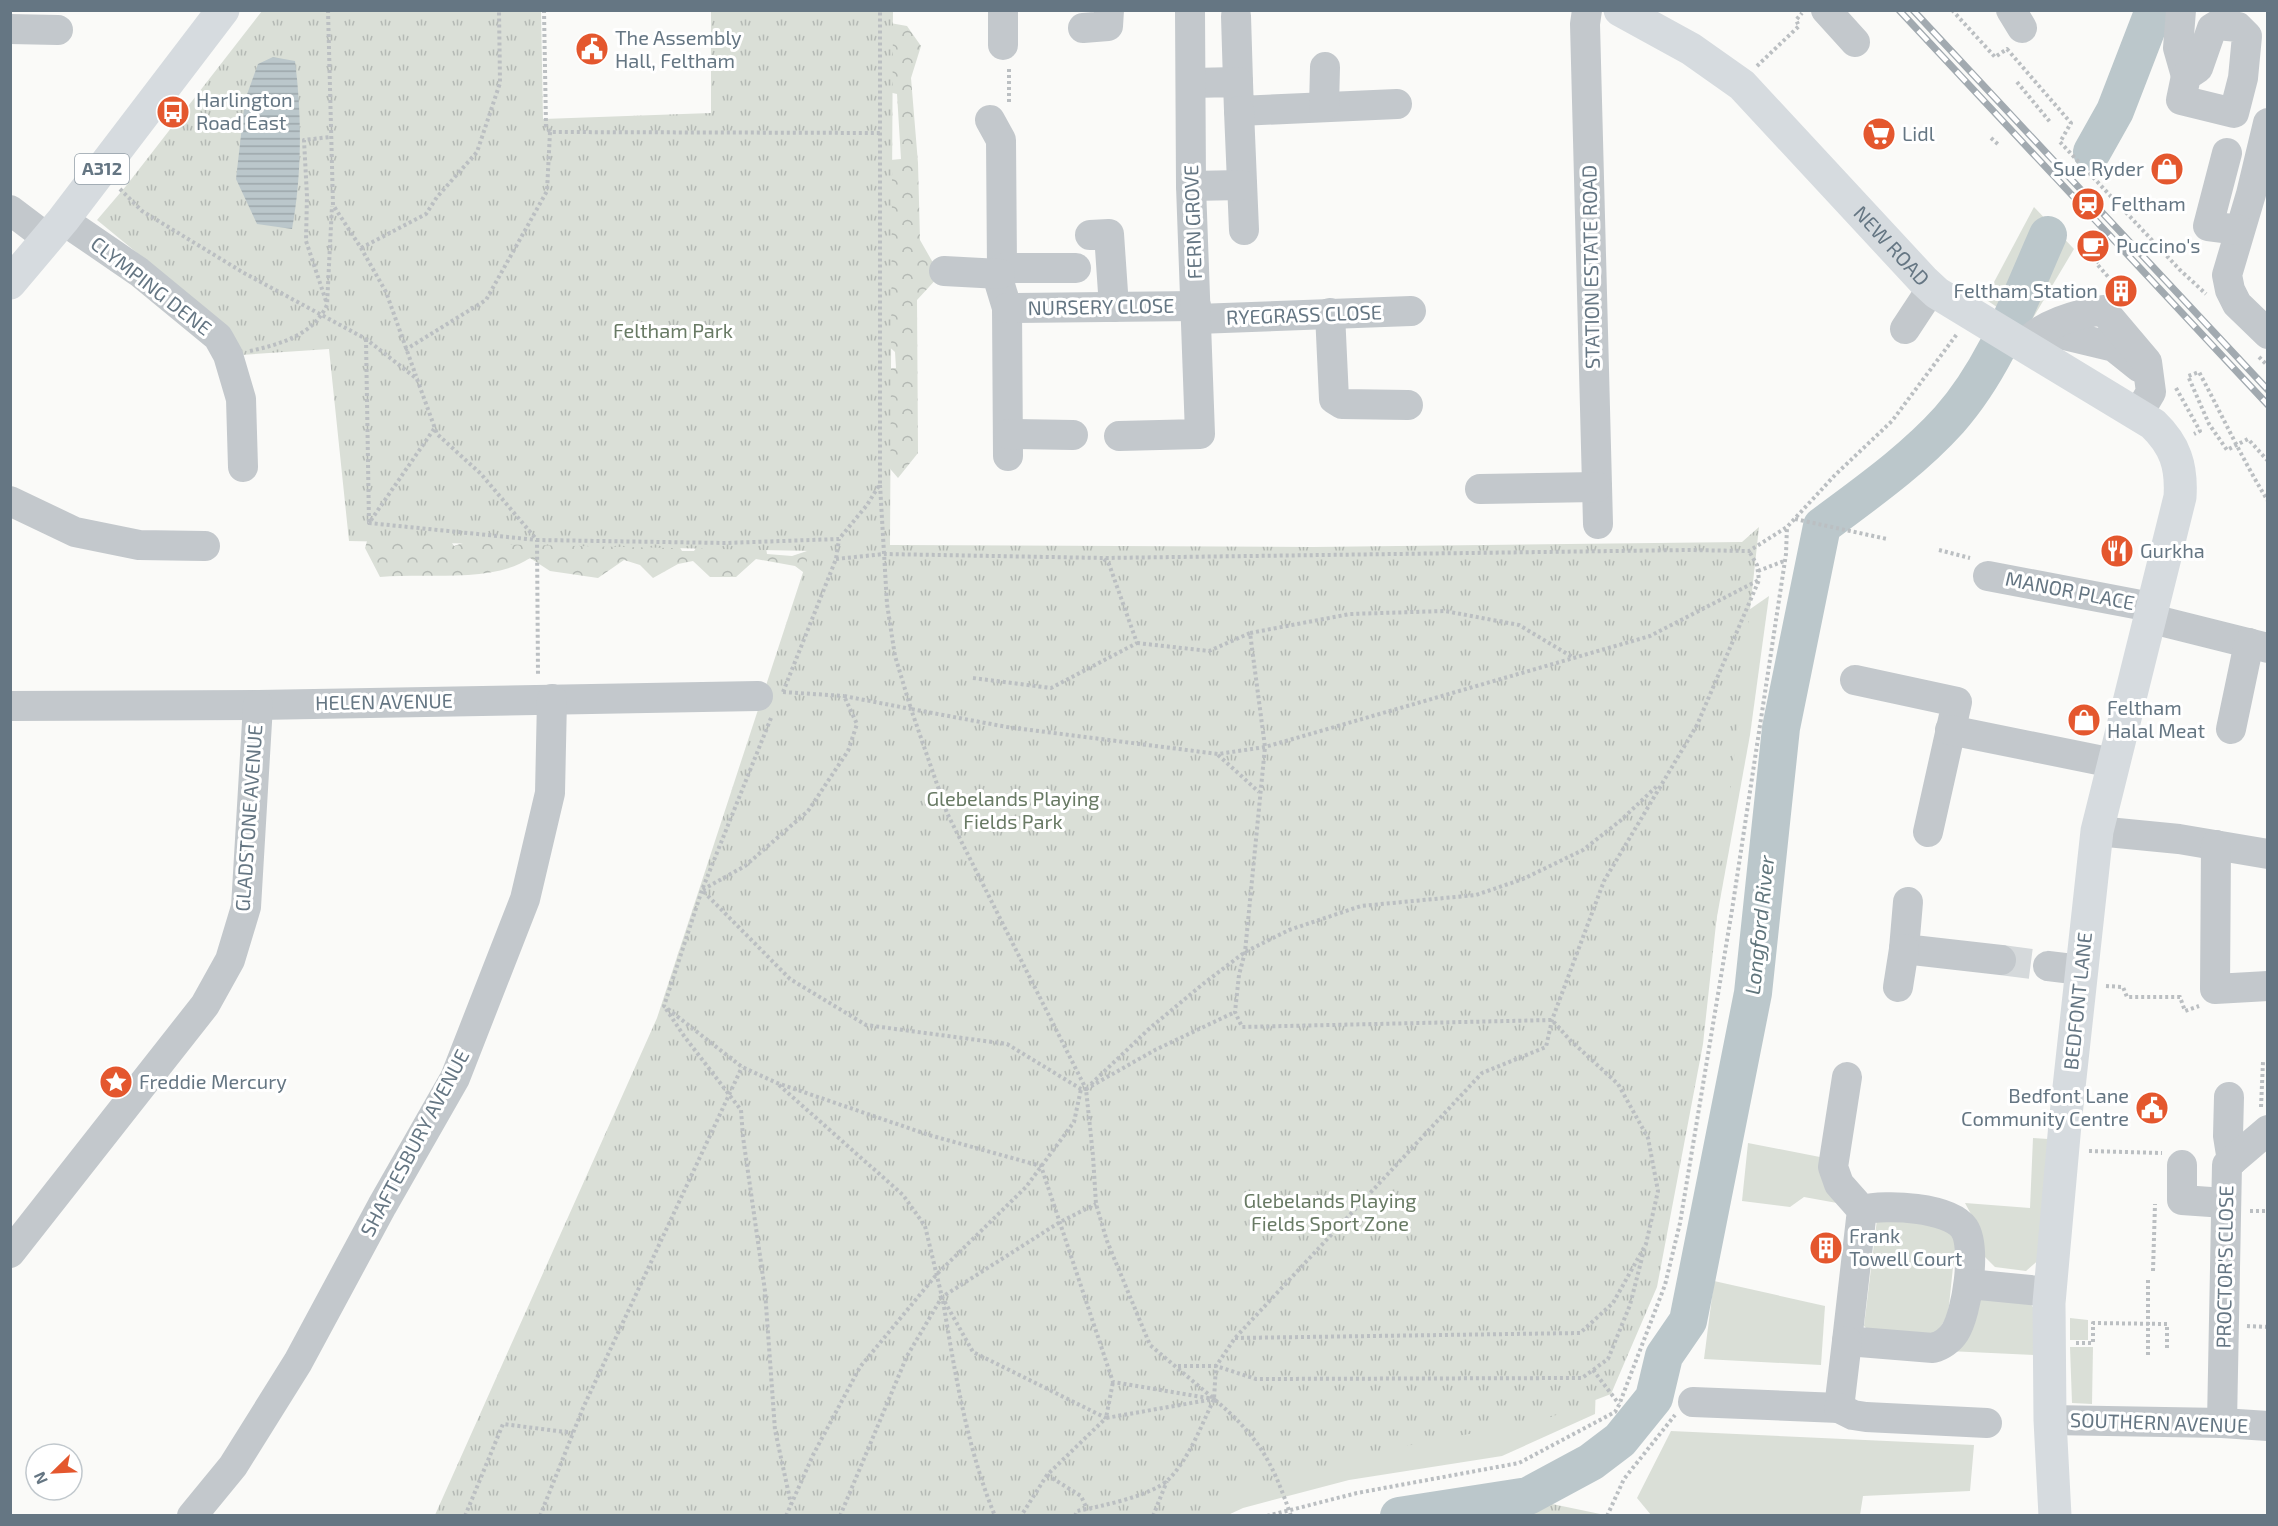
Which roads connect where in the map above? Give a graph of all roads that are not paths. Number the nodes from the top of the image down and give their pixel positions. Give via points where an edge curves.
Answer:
1 (223, 10) edge
2 (1003, 10) edge
3 (1109, 10) edge
4 (1190, 10) edge
5 (1587, 10) edge
6 (1620, 10) edge
7 (1826, 10) edge
8 (2181, 10) edge
9 (2190, 10) edge
10 (1236, 16) dead end
11 (2250, 22) edge
12 (1083, 28) dead end
13 (10, 29) edge
14 (57, 30) dead end
15 (1855, 42) dead end
16 (1003, 45) road end
17 (1324, 67) dead end
18 (2185, 71) junction
19 (2255, 82) edge
20 (1191, 83) junction
21 (1239, 96) junction
22 (1397, 104) dead end
23 (1324, 107) junction
24 (990, 120) road end
25 (2268, 123) edge
26 (2227, 153) dead end
27 (1242, 185) junction
28 (1191, 186) junction
29 (10, 210) edge
30 (55, 229) junction
31 (1244, 230) dead end
32 (2239, 230) junction
33 (1090, 235) dead end
34 (1076, 268) dead end
35 (944, 271) dead end
36 (1001, 271) junction
37 (10, 283) edge
38 (1932, 288) junction
39 (1114, 307) junction
40 (1007, 308) junction
41 (1411, 311) dead end
42 (1196, 312) junction
43 (1330, 313) junction
44 (1905, 329) dead end
45 (2268, 334) edge
46 (2028, 338) junction
47 (1408, 405) dead end
48 (2138, 414) junction
49 (1073, 435) dead end
50 (1119, 436) dead end
51 (243, 467) dead end
52 (1597, 487) junction
53 (1480, 489) dead end
54 (2180, 497) joint
55 (10, 501) edge
56 (1598, 524) dead end
57 (205, 546) dead end
58 (1988, 576) dead end
59 (2150, 612) junction
60 (2258, 645) edge
61 (1855, 680) dead end
62 (545, 699) junction
63 (773, 700) road end
64 (258, 705) junction
65 (10, 706) edge
66 (2231, 729) dead end
67 (1950, 730) junction
68 (2113, 763) junction
69 (2097, 831) junction
70 (1928, 832) dead end
71 (2216, 845) junction
72 (2268, 854) edge
73 (1908, 902) dead end
74 (1904, 949) junction
75 (2001, 960) tunnel mouth
76 (2048, 966) tunnel mouth
77 (2088, 978) junction
78 (2268, 986) edge
79 (1898, 987) dead end
80 (1847, 1077) dead end
81 (2229, 1097) dead end
82 (2264, 1122) edge
83 (2176, 1159) road end
84 (2232, 1161) junction
85 (2225, 1203) junction
86 (1862, 1210) junction
87 (10, 1252) edge
88 (1969, 1284) junction
89 (2050, 1292) junction
90 (1847, 1341) junction
91 (1693, 1402) road end
92 (1839, 1408) junction
93 (2050, 1420) junction
94 (1987, 1423) dead end
95 (2222, 1423) junction
96 (2268, 1426) edge
97 (192, 1515) edge
98 (2055, 1515) edge

1 - 30 main road, A312
2 - 16 street
3 - 12 street via 1108,26
4 - 20 street, FERN GROVE
5 - 52 street, STATION ESTATE ROAD
6 - 38 main road, NEW ROAD via 1691,49 1742,85
7 - 15 street
8 - 18 street via 2178,48
9 - 18 street via 2193,29
10 - 21 street
11 - 18 street via 2238,27 2212,28 2198,68
11 - 19 street via 2247,36
13 - 14 street
17 - 23 street
18 - 19 street via 2181,100 2234,113
20 - 21 street
20 - 28 street, FERN GROVE
21 - 23 street
21 - 27 street
22 - 23 street
24 - 36 street, NURSERY CLOSE via 1000,140
25 - 32 street
26 - 32 street via 2208,226
27 - 28 street
27 - 31 street
28 - 42 street, FERN GROVE
29 - 30 street, CLYMPING DENE
30 - 37 main road, A312
30 - 51 street, CLYMPING DENE via 157,287 218,338 228,355 241,399
32 - 45 street via 2228,275 2230,290 2223,301
33 - 39 street via 1109,234
34 - 36 street
35 - 36 street
36 - 40 street, NURSERY CLOSE via 1000,285
38 - 44 street
38 - 46 main road, NEW ROAD via 1967,311
39 - 40 street, NURSERY CLOSE
39 - 42 street, NURSERY CLOSE
40 - 49 street, NURSERY CLOSE via 1009,445
41 - 43 street, RYEGRASS CLOSE
42 - 43 street, RYEGRASS CLOSE
42 - 50 street, FERN GROVE via 1200,434
43 - 47 street via 1334,399 1342,404
46 - 48 main road, NEW ROAD
46 - 48 street via 2084,313 2103,310 2147,362 2151,392
48 - 54 main road, NEW ROAD via 2167,439 2179,467
52 - 53 street
52 - 56 street, STATION ESTATE ROAD
54 - 59 main road, BEDFONT LANE
55 - 57 street via 75,532 139,545
58 - 59 street, MANOR PLACE
59 - 60 street, MANOR PLACE
59 - 68 main road, BEDFONT LANE
60 - 66 street
61 - 67 street via 1957,702
62 - 63 street, HELEN AVENUE
62 - 64 street, HELEN AVENUE
62 - 97 street, SHAFTESBURY AVENUE via 550,794 525,899 455,1078 298,1362 233,1466
64 - 65 street, HELEN AVENUE
64 - 87 street, GLADSTONE AVENUE via 246,907 230,960 205,1005
67 - 68 street
67 - 70 street
68 - 69 main road, BEDFONT LANE
69 - 71 street
69 - 77 main road, BEDFONT LANE
71 - 72 street
71 - 78 street via 2215,989
73 - 74 street
74 - 75 street
74 - 79 street
76 - 77 street
77 - 89 main road, BEDFONT LANE
80 - 86 street via 1833,1167 1839,1184
81 - 84 street
82 - 84 street, PROCTOR'S CLOSE
83 - 85 street via 2182,1200
84 - 85 street, PROCTOR'S CLOSE via 2227,1166
85 - 95 street, PROCTOR'S CLOSE
86 - 88 street via 1921,1209 1952,1217 1968,1239
86 - 90 street
88 - 89 street
88 - 90 street via 1958,1326 1939,1346
89 - 93 main road, BEDFONT LANE
90 - 92 street
91 - 92 street
92 - 94 street via 1866,1417
93 - 95 street, SOUTHERN AVENUE
93 - 98 main road, BEDFONT LANE
95 - 96 street, SOUTHERN AVENUE

